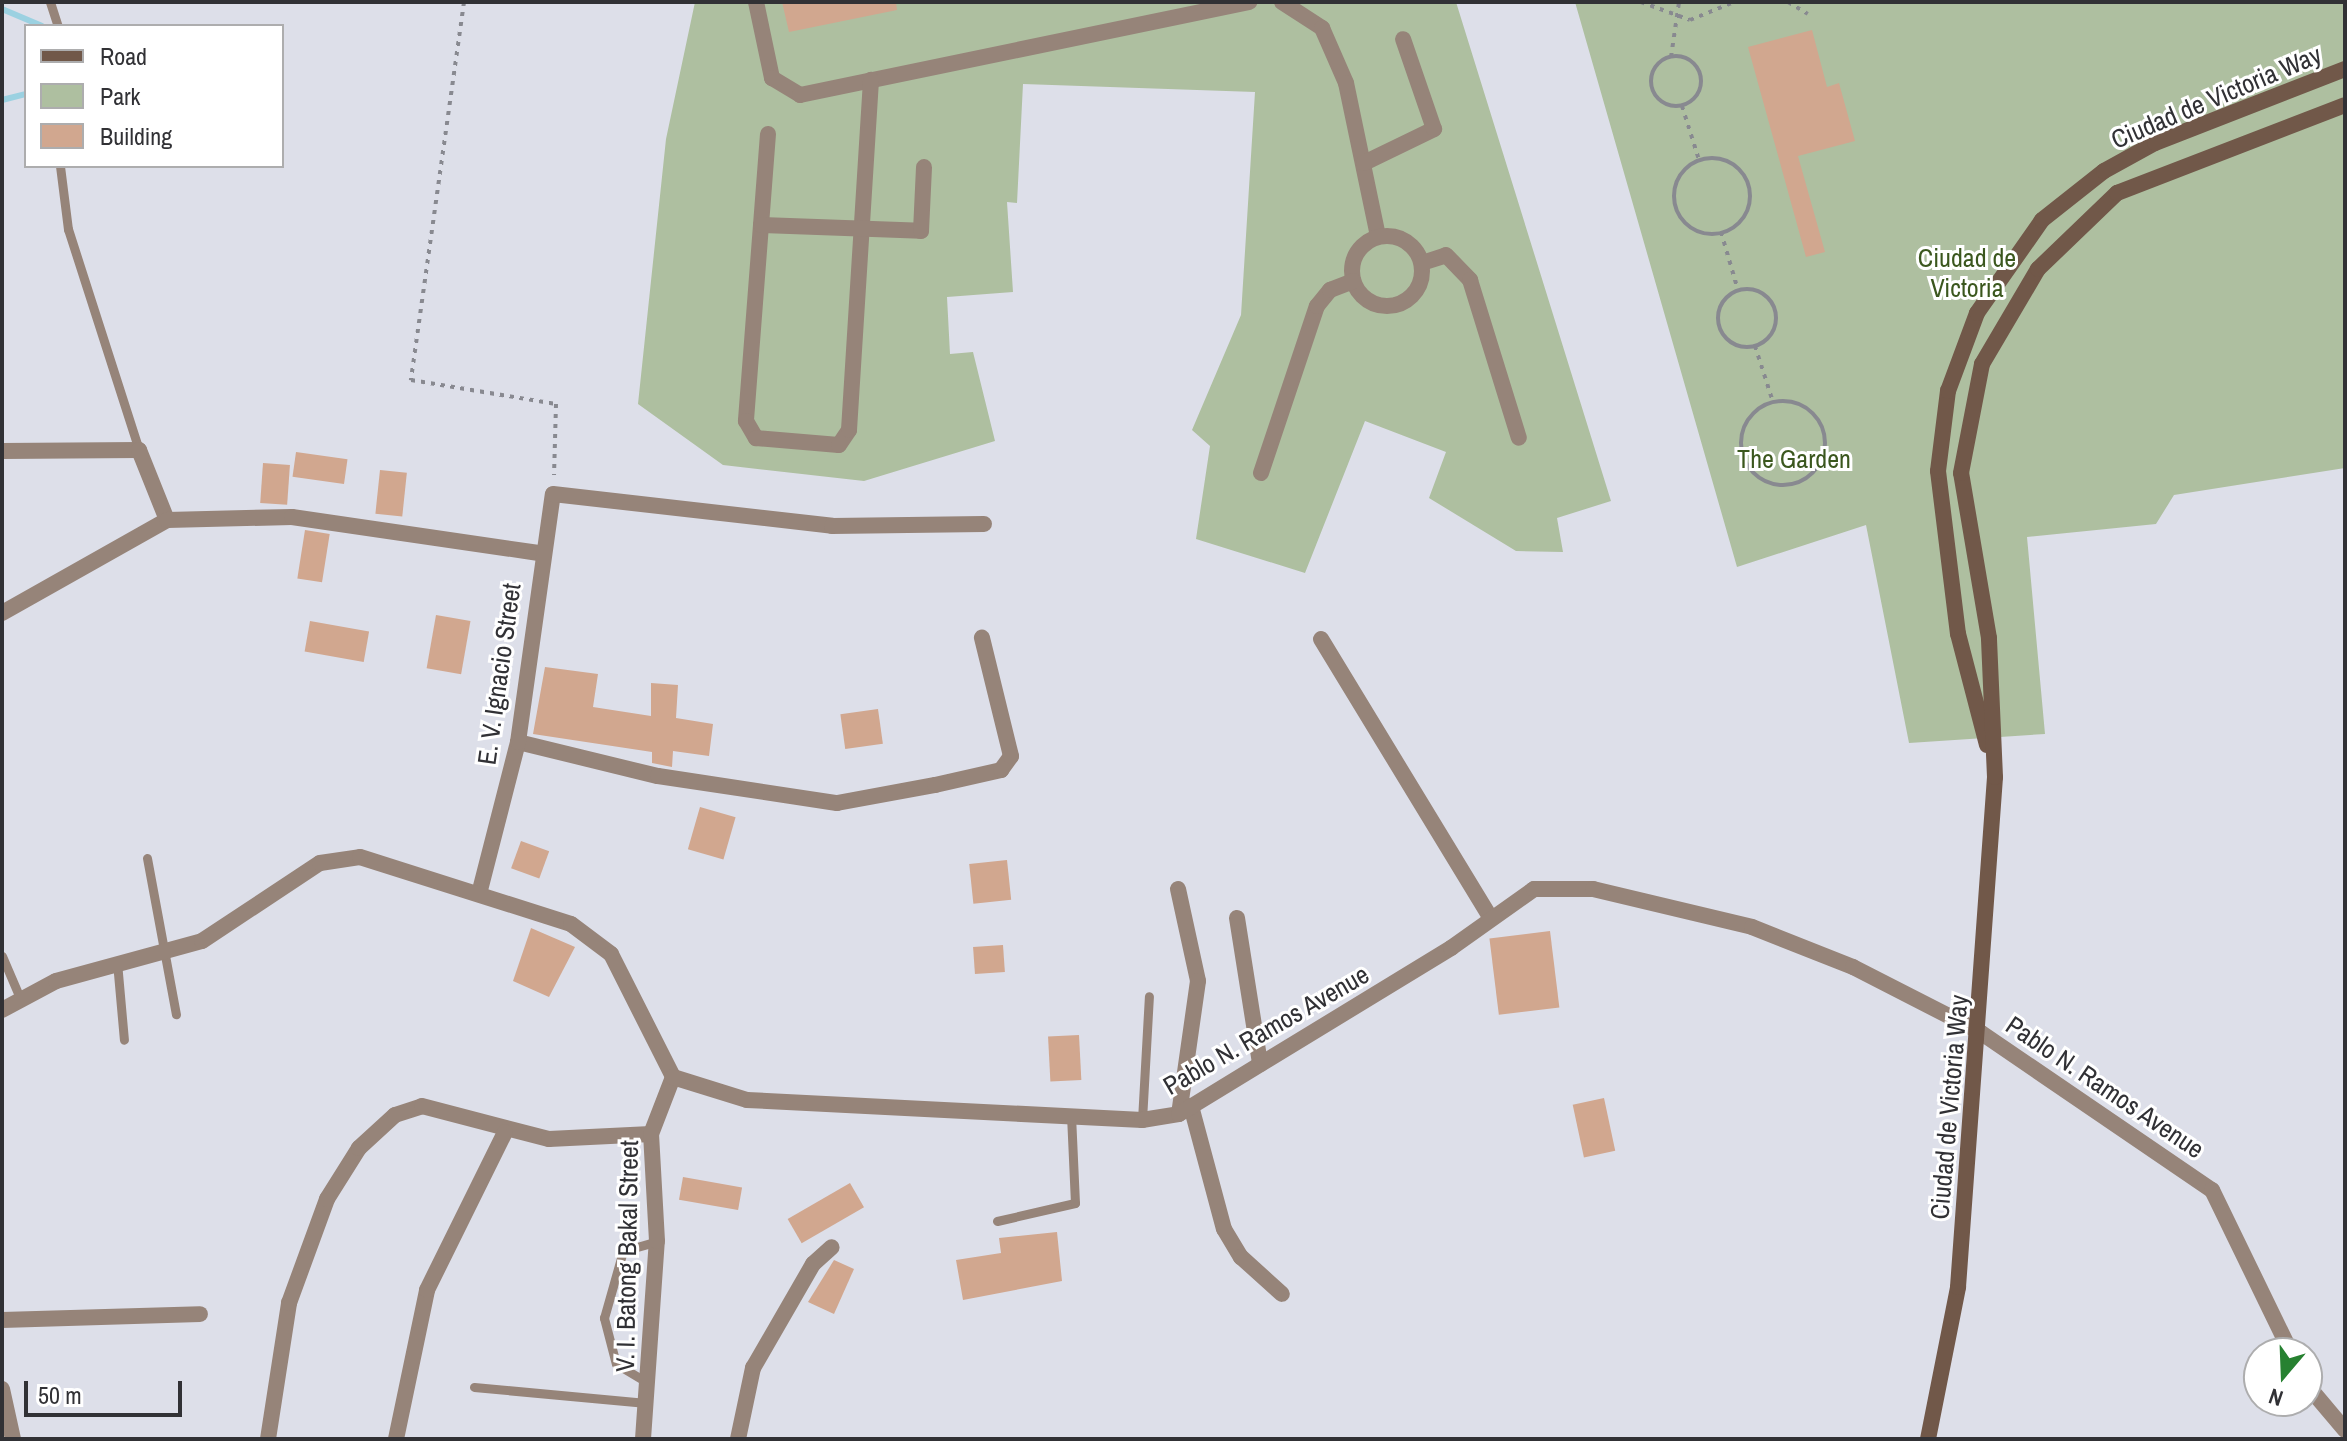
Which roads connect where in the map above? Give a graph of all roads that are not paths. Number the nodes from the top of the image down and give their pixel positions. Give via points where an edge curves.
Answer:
1 (50, 2) edge
2 (756, 2) edge
3 (1249, 2) edge
4 (1282, 2) edge
5 (57, 24) edge
6 (1403, 39) dead end
7 (2345, 69) edge
8 (871, 80) junction
9 (2345, 105) edge
10 (768, 134) dead end
11 (1364, 163) junction
12 (924, 167) dead end
13 (60, 168) edge
14 (761, 225) junction
15 (861, 233) junction
16 (1378, 236) junction
17 (1422, 263) junction
18 (1353, 281) junction
19 (1977, 313) junction
20 (1999, 326) junction
21 (1519, 438) dead end
22 (139, 450) junction
23 (2, 451) edge
24 (1261, 473) dead end
25 (167, 520) junction
26 (984, 524) dead end
27 (540, 553) junction
28 (2, 613) edge
29 (982, 638) dead end
30 (1321, 639) dead end
31 (518, 742) junction
32 (1995, 777) junction
33 (147, 858) dead end
34 (1178, 889) dead end
35 (479, 894) junction
36 (1490, 917) junction
37 (1237, 918) dead end
38 (164, 955) junction
39 (2, 956) edge
40 (117, 962) junction
41 (1149, 996) dead end
42 (20, 998) junction
43 (2, 1010) edge
44 (176, 1014) dead end
45 (1980, 1032) junction
46 (124, 1040) dead end
47 (1260, 1064) junction
48 (673, 1077) junction
49 (1185, 1110) junction
50 (1071, 1116) junction
51 (1142, 1120) junction
52 (505, 1132) junction
53 (651, 1134) junction
54 (997, 1221) dead end
55 (657, 1241) junction
56 (832, 1247) dead end
57 (1282, 1294) dead end
58 (200, 1314) dead end
59 (2, 1320) edge
60 (2283, 1337) edge
61 (648, 1383) junction
62 (474, 1387) dead end
63 (2, 1389) edge
64 (646, 1403) junction
65 (2323, 1404) edge
66 (2345, 1430) edge
67 (13, 1439) edge
68 (268, 1439) edge
69 (396, 1439) edge
70 (643, 1439) edge
71 (738, 1439) edge
72 (1928, 1439) edge

1 - 5 lane
2 - 8 street via 772,78 782,89 800,95
3 - 8 street
4 - 11 street via 1322,28 1346,83
6 - 11 street via 1434,129
7 - 19 main road, Ciudad de Victoria Way via 2155,143 2104,171 2042,220
8 - 15 street
9 - 20 main road, Ciudad de Victoria Way via 2117,193 2038,269
10 - 14 street
11 - 16 street
12 - 15 street via 921,231
13 - 22 lane via 68,229
14 - 15 street
14 - 15 street via 749,431 756,438 839,445 849,430
16 - 17 street via 1401,238
16 - 18 street via 1358,250
17 - 18 street via 1420,285 1395,305 1371,302
17 - 21 street via 1446,255 1470,280
18 - 24 street via 1330,290 1317,306
19 - 20 main road
19 - 32 main road, Ciudad de Victoria Way via 1948,391 1938,471 1958,634
20 - 32 main road, Ciudad de Victoria Way via 1970,406 1961,473 1989,638
22 - 23 street
22 - 25 street
25 - 27 street via 292,517
25 - 28 street
26 - 27 street, E. V. Ignacio Street via 832,526 553,494
27 - 31 street, E. V. Ignacio Street
29 - 31 street via 1011,756 1001,770 935,785 837,803 658,776
30 - 36 street
31 - 35 street, E. V. Ignacio Street
32 - 45 main road, Ciudad de Victoria Way
33 - 38 lane
34 - 49 street via 1198,981
35 - 38 street via 360,857 320,863 245,918
35 - 48 street via 571,924 611,954
36 - 45 street, Pablo N. Ramos Avenue via 1534,889 1593,889 1752,927 1853,967
36 - 47 street, Pablo N. Ramos Avenue
37 - 47 street
38 - 40 street
38 - 44 lane
39 - 42 lane
40 - 42 street
40 - 46 lane
41 - 51 lane
42 - 43 street
45 - 60 street, Pablo N. Ramos Avenue via 2212,1190
45 - 72 main road, Ciudad de Victoria Way via 1958,1287
47 - 49 street, Pablo N. Ramos Avenue
48 - 50 street, Pablo N. Ramos Avenue via 747,1100
48 - 53 street, V. I. Batong Bakal Street
49 - 51 street, Pablo N. Ramos Avenue
49 - 57 street via 1224,1229 1241,1257
50 - 51 street, Pablo N. Ramos Avenue
50 - 54 lane via 1075,1203
52 - 53 street via 549,1139
52 - 68 street via 422,1106 395,1115 359,1148 327,1199 289,1303
52 - 69 street via 427,1290
53 - 55 street, V. I. Batong Bakal Street
55 - 61 street, V. I. Batong Bakal Street
55 - 61 lane via 623,1251 604,1318 616,1364
56 - 71 street via 806,1273 753,1368
58 - 59 street
61 - 64 street, V. I. Batong Bakal Street
62 - 64 lane
63 - 67 street
64 - 70 street, V. I. Batong Bakal Street
65 - 66 street

